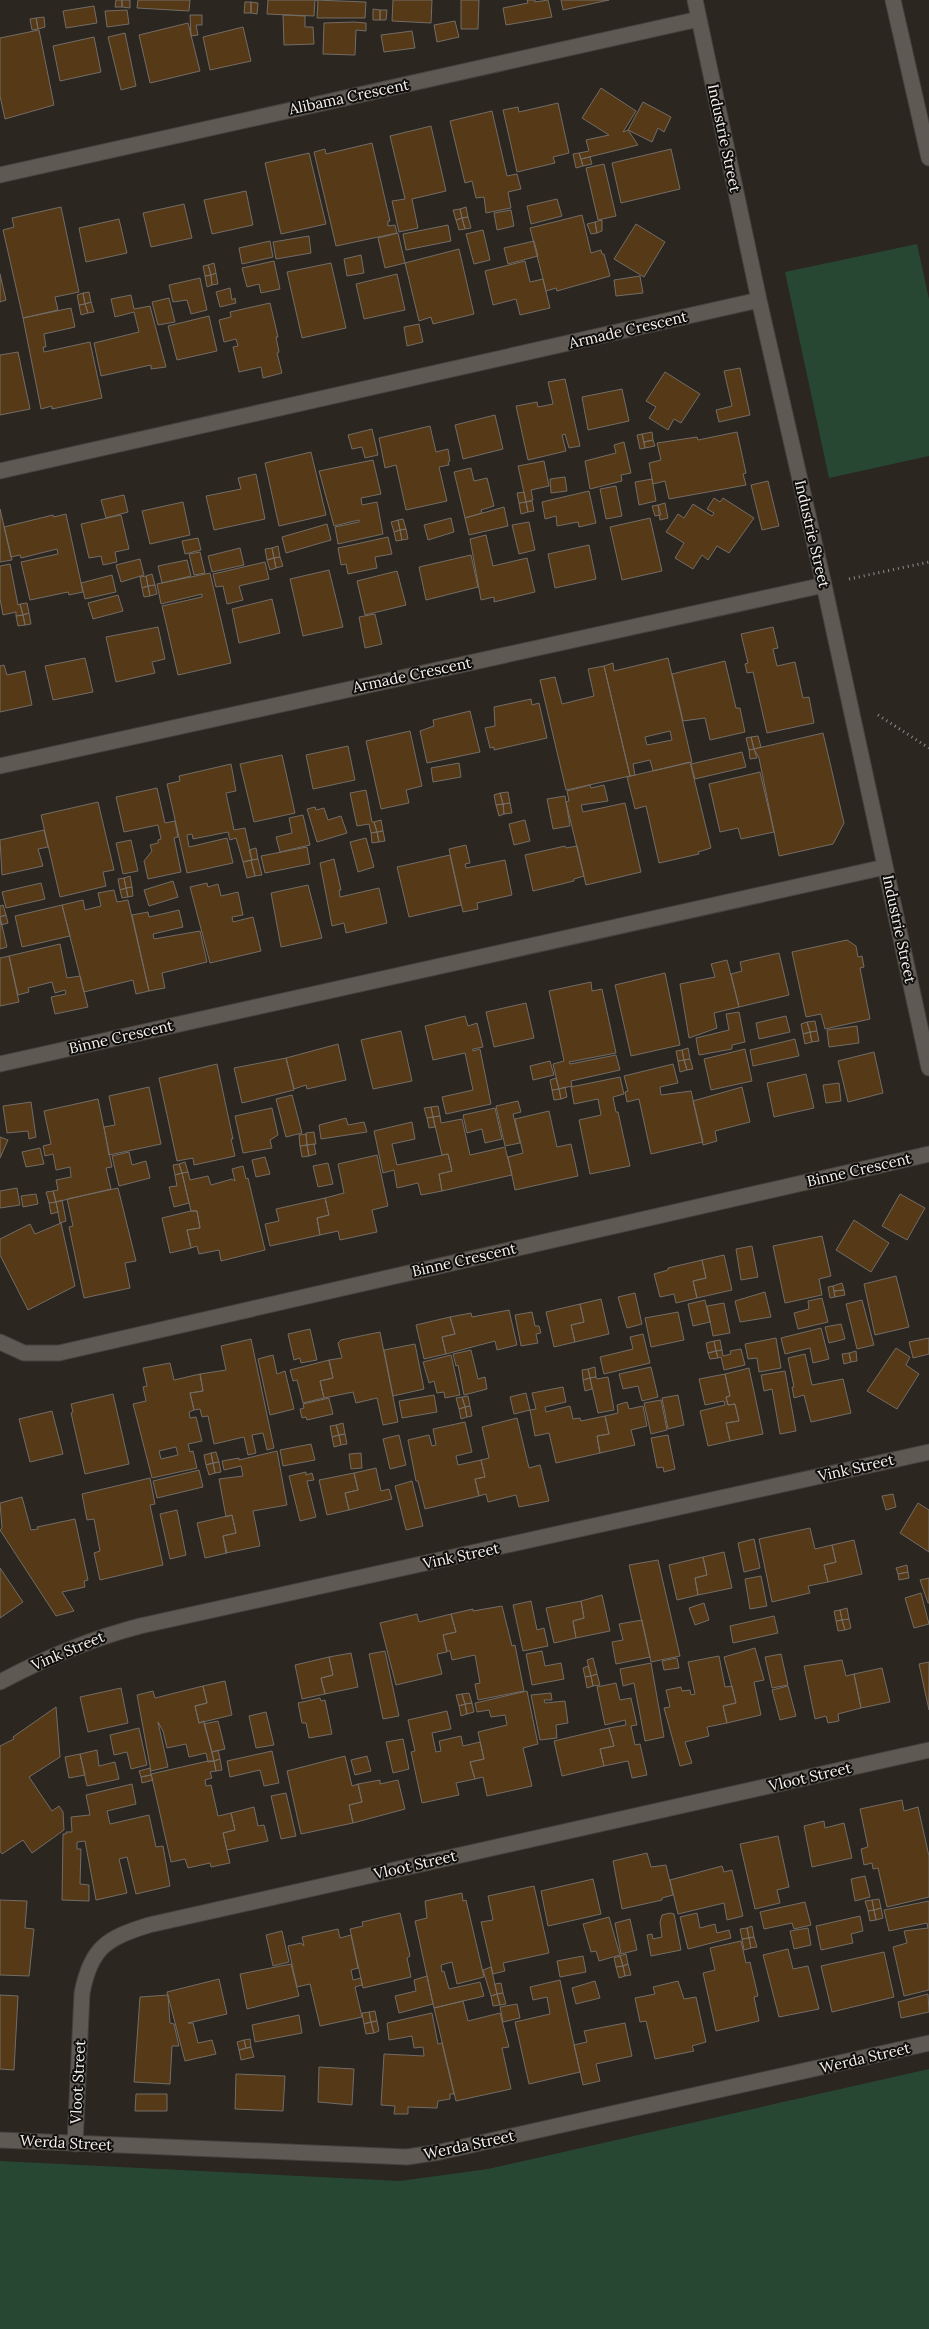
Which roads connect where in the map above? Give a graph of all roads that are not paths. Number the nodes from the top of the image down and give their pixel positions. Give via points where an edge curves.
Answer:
1 (695, 0) edge
2 (893, 0) edge
3 (699, 19) junction
4 (929, 158) edge
5 (0, 175) edge
6 (758, 300) junction
7 (0, 471) edge
8 (824, 584) junction
9 (0, 766) edge
10 (885, 867) junction
11 (0, 1064) edge
12 (929, 1068) edge
13 (929, 1154) edge
14 (0, 1342) edge
15 (929, 1452) edge
16 (0, 1682) edge
17 (929, 1750) edge
18 (929, 2043) edge
19 (0, 2140) edge
20 (75, 2144) junction

1 - 3 street, Industrie Street
2 - 4 street
3 - 5 street, Alibama Crescent
3 - 6 street, Industrie Street
6 - 7 street, Armade Crescent
6 - 8 street, Industrie Street
8 - 9 street, Armade Crescent
8 - 10 street, Industrie Street
10 - 11 street, Binne Crescent
10 - 12 street, Industrie Street
13 - 14 street, Binne Crescent via 59,1352 24,1352
15 - 16 street, Vink Street via 140,1626 108,1634 47,1657
17 - 20 street, Vloot Street via 149,1925 117,1935 97,1952 86,1973 82,1993
18 - 20 street, Werda Street via 407,2157
19 - 20 street, Werda Street

